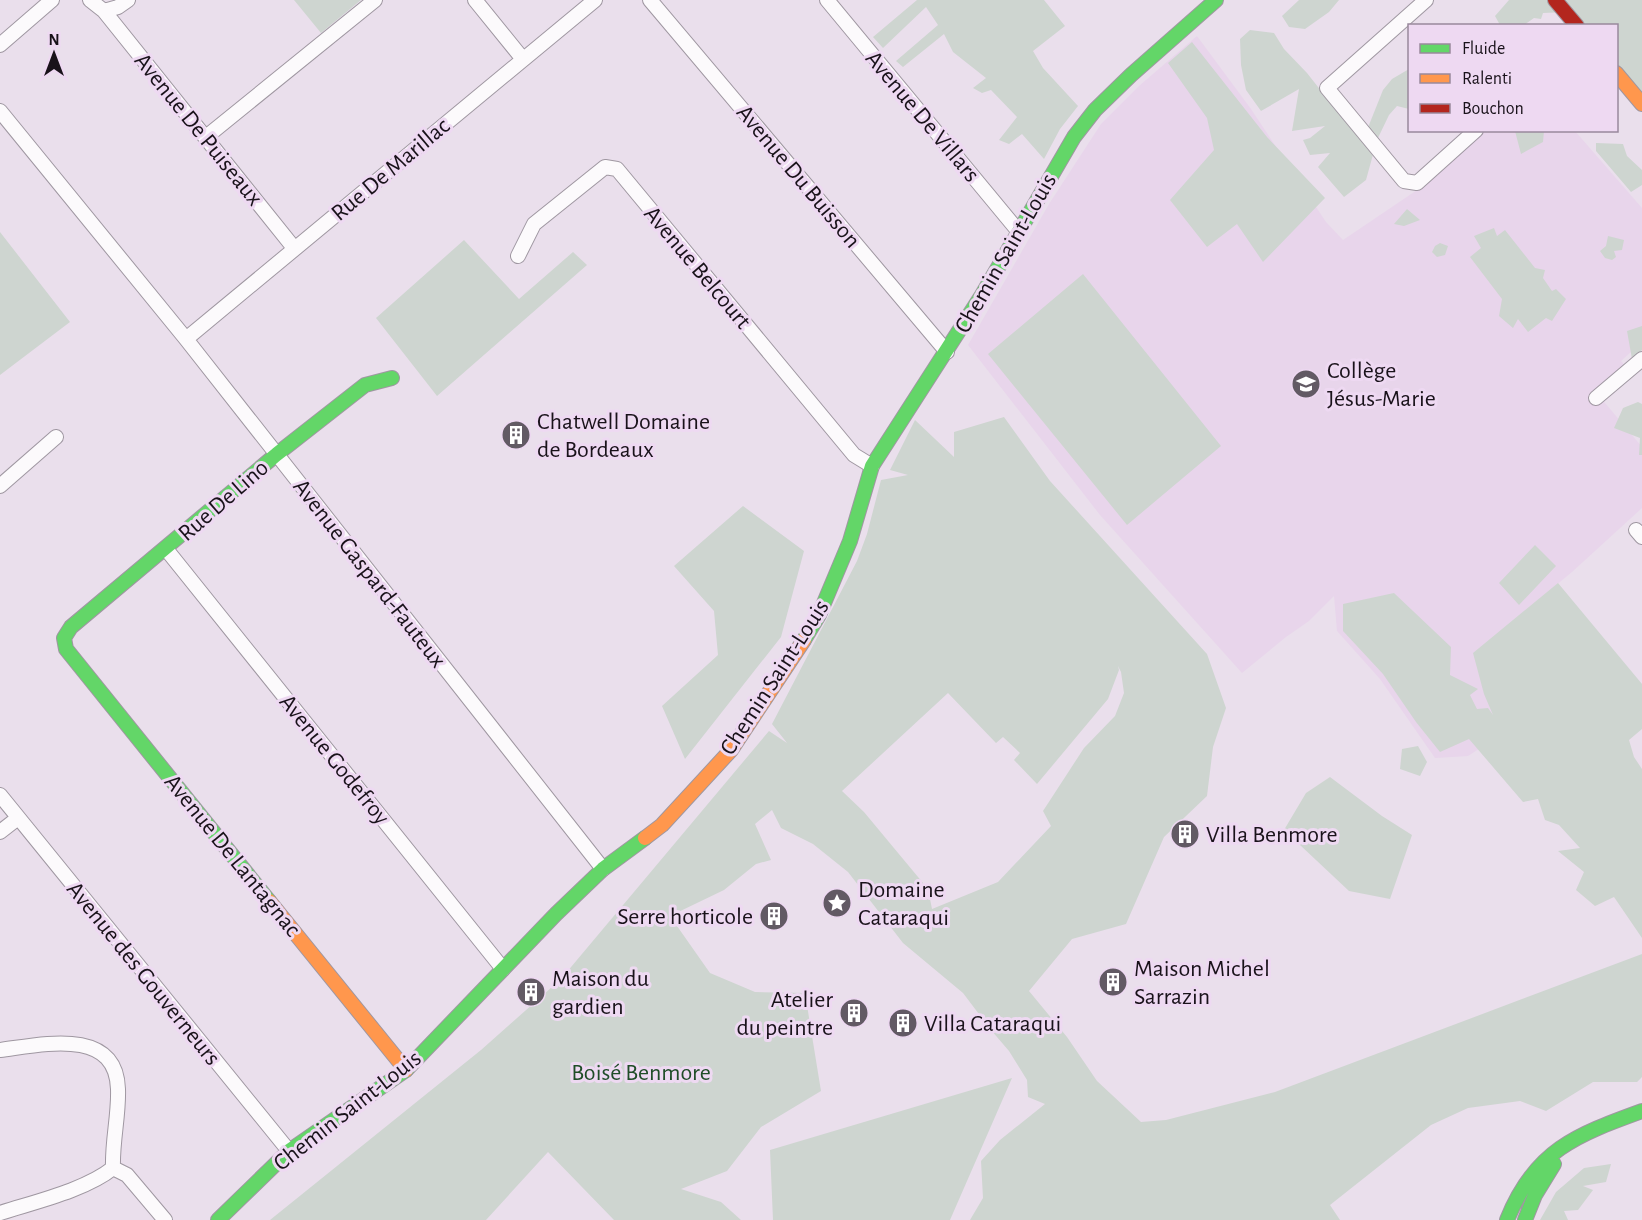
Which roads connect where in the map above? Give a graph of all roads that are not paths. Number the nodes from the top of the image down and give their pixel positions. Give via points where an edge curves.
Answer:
1 (52, 0) edge
2 (90, 0) edge
3 (128, 0) edge
4 (375, 0) edge
5 (475, 0) edge
6 (595, 0) edge
7 (650, 0) edge
8 (827, 0) edge
9 (1216, 0) edge
10 (1426, 0) edge
11 (1556, 0) edge
12 (104, 11) junction
13 (1576, 24) edge
14 (0, 45) edge
15 (522, 58) junction
16 (1618, 74) edge
17 (1642, 104) edge
18 (0, 111) edge
19 (1474, 132) edge
20 (206, 137) junction
21 (1019, 232) junction
22 (294, 248) junction
23 (518, 256) dead end
24 (186, 339) junction
25 (947, 352) junction
26 (1642, 359) edge
27 (392, 378) dead end
28 (1596, 398) dead end
29 (56, 437) dead end
30 (277, 454) junction
31 (872, 466) junction
32 (0, 486) edge
33 (166, 549) junction
34 (64, 638) joint
35 (0, 795) edge
36 (18, 818) junction
37 (0, 832) edge
38 (603, 868) junction
39 (503, 969) junction
40 (0, 1050) edge
41 (406, 1070) junction
42 (1642, 1111) edge
43 (1569, 1144) junction
44 (289, 1151) junction
45 (113, 1168) junction
46 (0, 1213) edge
47 (165, 1220) edge
48 (218, 1220) edge
49 (1507, 1220) edge
50 (1525, 1220) edge

1 - 14 street
2 - 12 street, Avenue De Puiseaux
3 - 12 street
4 - 20 street
5 - 15 street
6 - 15 street, Rue De Marillac
7 - 25 street, Avenue Du Buisson
8 - 21 street, Avenue De Villars
9 - 21 street, Chemin Saint-Louis via 1095,110 1074,136
10 - 19 street via 1327,88 1404,181 1417,183
11 - 13 street
12 - 20 street, Avenue De Puiseaux
15 - 22 street, Rue De Marillac
16 - 17 street
18 - 24 street, Avenue Gaspard-Fauteux
20 - 22 street, Avenue De Puiseaux
21 - 25 street, Chemin Saint-Louis
22 - 24 street, Rue De Marillac
23 - 31 street, Avenue Belcourt via 534,224 605,167 617,169 854,456
24 - 30 street, Avenue Gaspard-Fauteux
25 - 31 street, Chemin Saint-Louis
26 - 28 street
27 - 30 street, Rue De Lino via 365,385
29 - 32 street
30 - 33 street, Rue De Lino
30 - 38 street, Avenue Gaspard-Fauteux
31 - 38 street, Chemin Saint-Louis via 837,575 819,615 781,676 731,750 662,825
33 - 34 street, Rue De Lino via 71,627
33 - 39 street, Avenue Godefroy
34 - 41 street, Avenue De Lantagnac via 66,649
35 - 36 street, Avenue des Gouverneurs
36 - 37 street
36 - 44 street, Avenue des Gouverneurs
38 - 39 street, Chemin Saint-Louis
39 - 41 street, Chemin Saint-Louis
40 - 45 street via 76,1043 97,1050 107,1059 116,1073 118,1090
41 - 44 street, Chemin Saint-Louis
42 - 43 street
43 - 49 street via 1535,1169 1518,1193
43 - 50 street via 1546,1174
44 - 48 street, Chemin Saint-Louis
45 - 46 street via 80,1186
45 - 47 street via 127,1175

